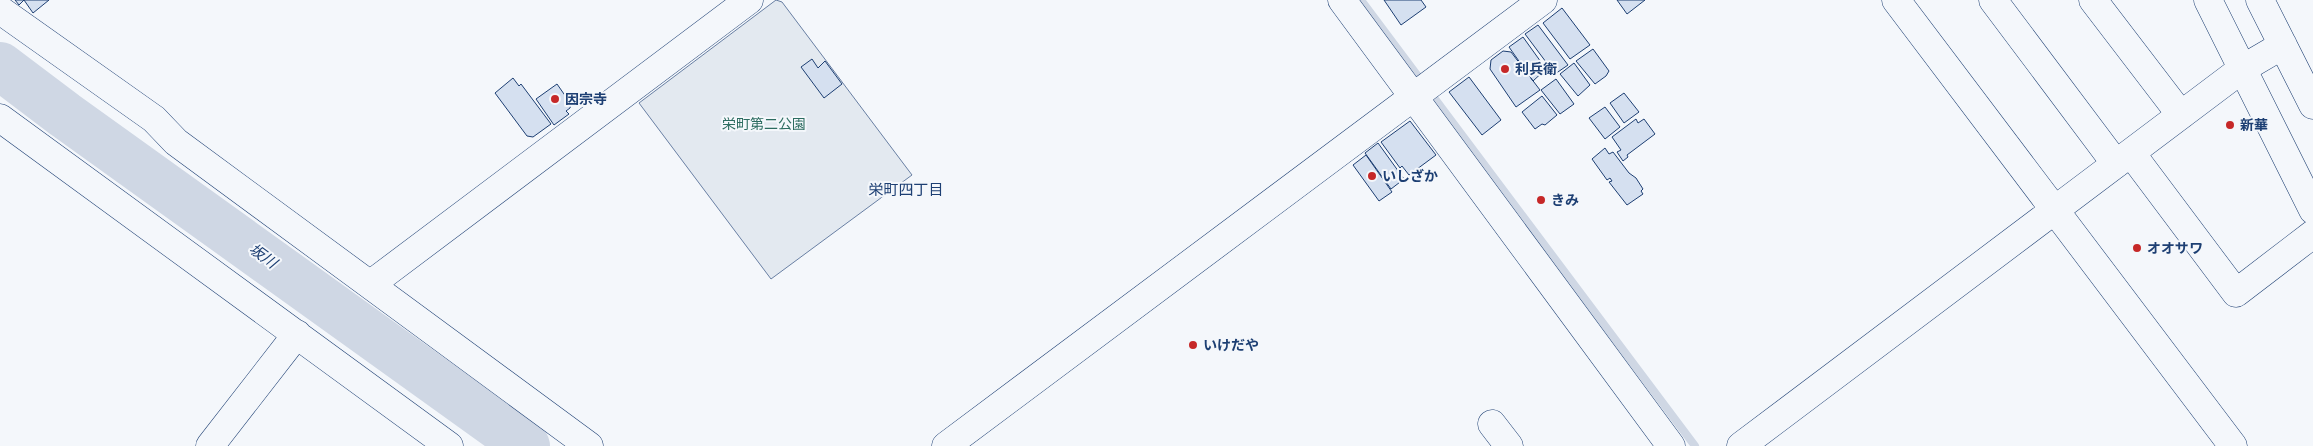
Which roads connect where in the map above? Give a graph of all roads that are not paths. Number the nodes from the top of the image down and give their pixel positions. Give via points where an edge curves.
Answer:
1 (749, 0) edge
2 (1342, 0) edge
3 (1543, 0) edge
4 (1896, 0) edge
5 (1993, 0) edge
6 (2093, 0) edge
7 (2208, 0) edge
8 (2260, 0) edge
9 (0, 10) edge
10 (2283, 45) junction
11 (2242, 68) junction
12 (1422, 91) junction
13 (2313, 105) edge
14 (2180, 115) junction
15 (0, 118) edge
16 (2123, 159) junction
17 (2056, 209) junction
18 (2313, 210) edge
19 (2313, 234) edge
20 (371, 284) junction
21 (297, 334) junction
22 (1492, 424) dead end
23 (210, 446) edge
24 (448, 446) edge
25 (589, 446) edge
26 (946, 446) edge
27 (1509, 446) edge
28 (1671, 446) edge
29 (1741, 446) edge
30 (2233, 446) edge

1 - 20 street
2 - 12 street
3 - 12 street
4 - 17 street
5 - 16 street
6 - 14 street
7 - 11 street
8 - 10 street
9 - 20 street via 154,119 176,142
10 - 11 street
10 - 13 street
11 - 14 street
11 - 18 street
12 - 26 street
12 - 28 street
14 - 16 street
15 - 21 street
16 - 17 street
16 - 19 street via 2236,293
17 - 29 street
17 - 30 street
20 - 25 street
21 - 23 street
21 - 24 street
22 - 27 street

